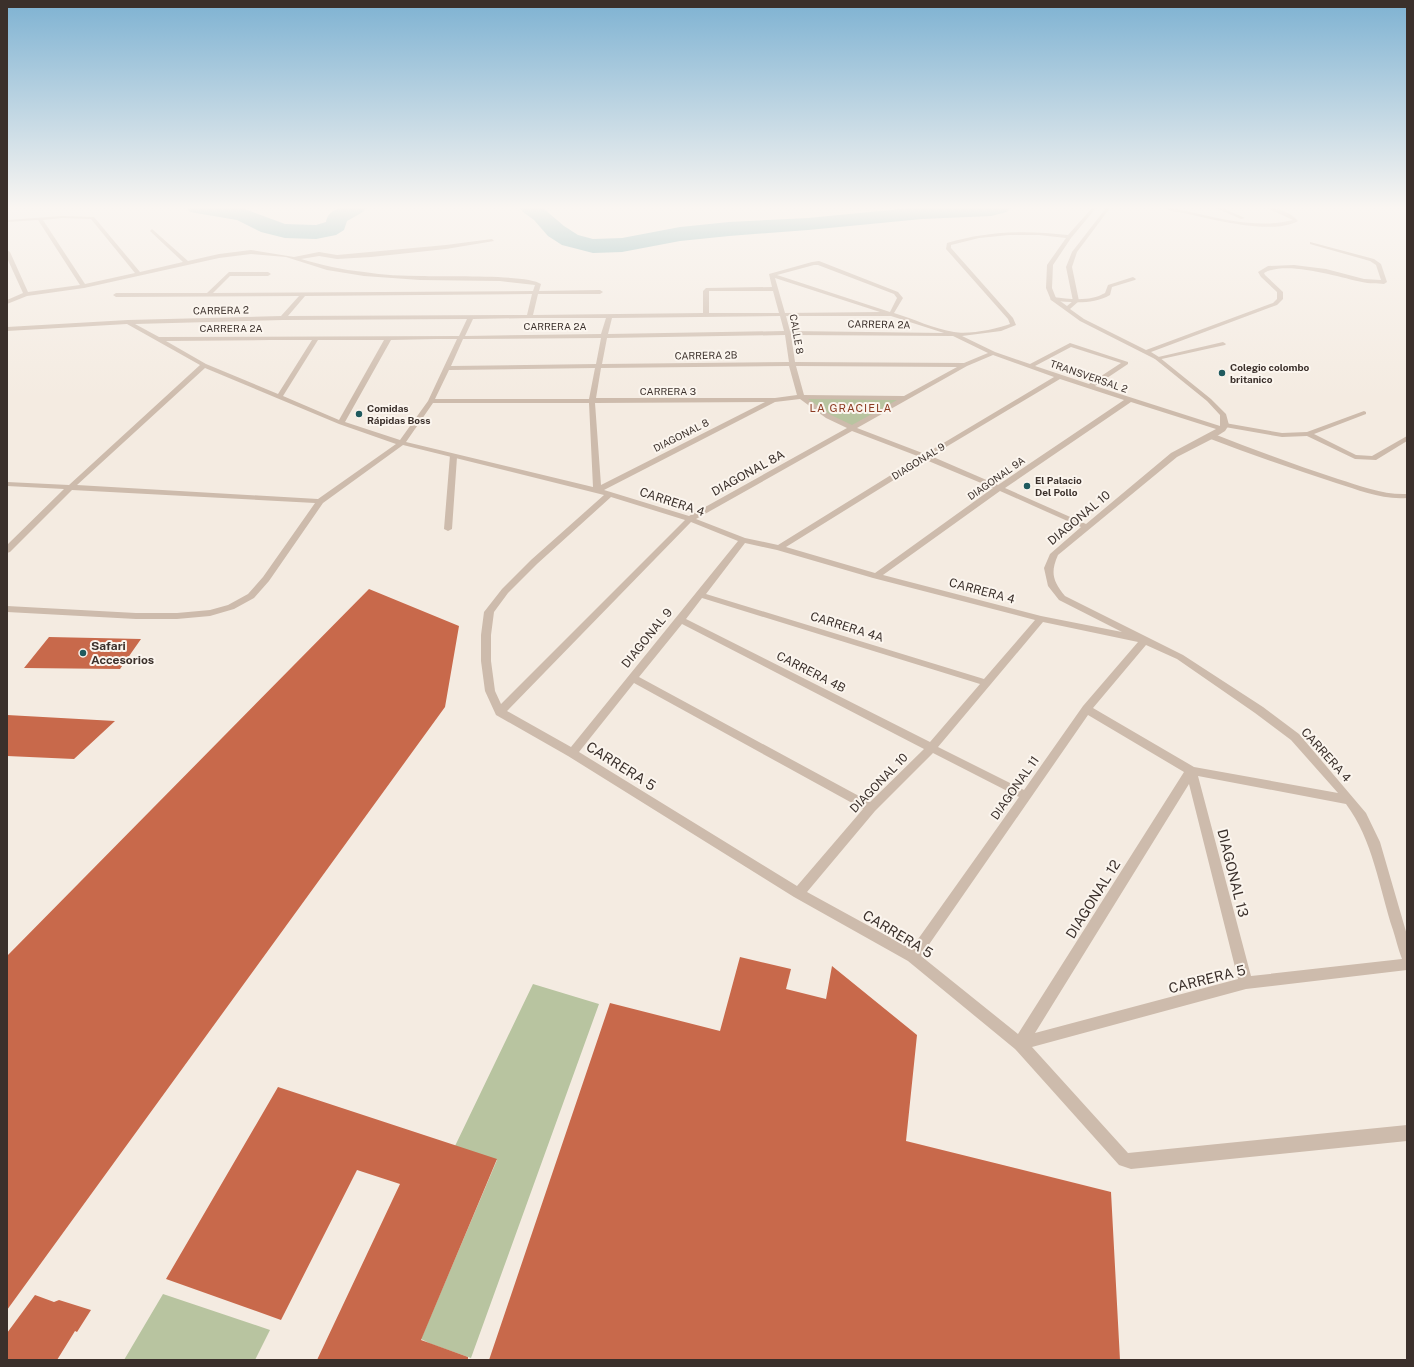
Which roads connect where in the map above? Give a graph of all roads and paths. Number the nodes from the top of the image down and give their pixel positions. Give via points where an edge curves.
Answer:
1 (14, 272) edge
2 (75, 272) edge
3 (149, 272) edge
4 (350, 272) edge
5 (785, 272) edge
6 (842, 272) edge
7 (969, 272) edge
8 (1050, 272) edge
9 (1071, 272) edge
10 (1261, 272) edge
11 (1329, 272) edge
12 (1381, 272) edge
13 (139, 274) joint
14 (268, 274) dead end
15 (771, 276) junction
16 (1134, 279) dead end
17 (84, 286) junction
18 (776, 289) junction
19 (536, 292) junction
20 (600, 292) dead end
21 (304, 293) junction
22 (26, 294) junction
23 (209, 294) junction
24 (116, 295) dead end
25 (1053, 299) junction
26 (1076, 301) junction
27 (7, 302) edge
28 (1066, 309) junction
29 (706, 314) junction
30 (783, 314) junction
31 (891, 314) junction
32 (610, 315) junction
33 (530, 317) junction
34 (283, 318) junction
35 (470, 318) junction
36 (128, 322) junction
37 (7, 329) edge
38 (788, 333) junction
39 (953, 334) junction
40 (461, 336) junction
41 (604, 336) junction
42 (389, 337) junction
43 (317, 338) junction
44 (158, 339) junction
45 (1223, 344) dead end
46 (1146, 352) junction
47 (993, 353) junction
48 (1157, 358) junction
49 (792, 364) junction
50 (204, 365) junction
51 (965, 365) junction
52 (1031, 366) junction
53 (599, 367) junction
54 (446, 368) junction
55 (1059, 377) junction
56 (1089, 387) junction
57 (801, 397) junction
58 (279, 398) junction
59 (905, 398) junction
60 (775, 400) junction
61 (1129, 400) junction
62 (431, 401) junction
63 (592, 401) junction
64 (1364, 413) dead end
65 (341, 423) junction
66 (1223, 427) junction
67 (854, 428) junction
68 (1308, 434) junction
69 (1211, 436) junction
70 (1407, 438) edge
71 (402, 444) junction
72 (453, 457) junction
73 (925, 457) junction
74 (7, 484) edge
75 (71, 487) junction
76 (999, 488) junction
77 (597, 490) junction
78 (608, 494) junction
79 (1407, 496) edge
80 (320, 501) junction
81 (690, 519) junction
82 (1087, 527) junction
83 (448, 529) dead end
84 (743, 540) junction
85 (779, 548) junction
86 (7, 550) edge
87 (876, 576) junction
88 (701, 595) junction
89 (7, 609) edge
90 (679, 619) junction
91 (1040, 619) junction
92 (1145, 640) junction
93 (632, 678) junction
94 (986, 683) junction
95 (1087, 709) junction
96 (500, 712) junction
97 (931, 748) junction
98 (572, 753) junction
99 (1191, 771) junction
100 (1026, 796) junction
101 (1350, 800) junction
102 (871, 808) junction
103 (798, 893) junction
104 (1407, 955) edge
105 (913, 957) junction
106 (1407, 964) edge
107 (1246, 984) junction
108 (1020, 1044) junction
109 (1407, 1133) edge

1 - 22 street
2 - 17 street
3 - 13 street
4 - 19 street via 420,278 516,279 538,284
5 - 15 street
6 - 31 street via 896,293 900,298
7 - 39 street, CARRERA 2A via 1012,319 1012,325 997,331
8 - 25 street via 1049,288
9 - 26 street
10 - 46 street via 1280,292 1280,299 1275,304
11 - 12 street via 1364,281 1384,282
13 - 17 street
14 - 23 street via 229,274
15 - 18 street, CALLE 8
15 - 31 street
16 - 26 street via 1110,286 1106,296
17 - 22 street
18 - 29 street via 708,290
18 - 30 street, CALLE 8
19 - 20 street
19 - 21 street
19 - 33 street
21 - 23 street
21 - 34 street
22 - 27 street
23 - 24 street
25 - 26 street
25 - 28 street
26 - 28 street
28 - 46 street via 1082,320
29 - 30 street, CARRERA 2
29 - 32 street, CARRERA 2
30 - 31 street, CARRERA 2
30 - 38 street, CALLE 8
31 - 39 street
32 - 33 street, CARRERA 2
32 - 41 street
33 - 35 street, CARRERA 2
34 - 35 street, CARRERA 2
34 - 36 street, CARRERA 2
35 - 40 street
36 - 37 street, CARRERA 2
36 - 44 street, CARRERA 4
38 - 39 street, CARRERA 2A
38 - 41 street, CARRERA 2A
38 - 49 street, CALLE 8
39 - 47 street, TRANSVERSAL 2
40 - 41 street, CARRERA 2A
40 - 42 street, CARRERA 2A
40 - 54 street
41 - 53 street
42 - 43 street, CARRERA 2A
42 - 65 street
43 - 44 street, CARRERA 2A
43 - 58 street
44 - 50 street, CARRERA 4
45 - 48 street
46 - 48 street
47 - 51 street, DIAGONAL 8A
47 - 52 street, TRANSVERSAL 2
48 - 66 street via 1210,400 1223,414
49 - 51 street, CARRERA 2B
49 - 53 street, CARRERA 2B
49 - 57 street, CALLE 8
50 - 58 street, CARRERA 4
50 - 75 street
51 - 59 street, DIAGONAL 8A
52 - 55 street, TRANSVERSAL 2
52 - 56 street via 1070,345 1126,363
53 - 54 street, CARRERA 2B
53 - 63 street
54 - 62 street
55 - 56 street, TRANSVERSAL 2
55 - 73 street, DIAGONAL 9
56 - 61 street, TRANSVERSAL 2
57 - 59 street, CARRERA 3
57 - 60 street, CARRERA 3
57 - 67 street via 814,408
58 - 65 street, CARRERA 4
59 - 67 street, DIAGONAL 8A
60 - 63 street, CARRERA 3
60 - 77 street, DIAGONAL 8
61 - 66 street, TRANSVERSAL 2
61 - 76 street, DIAGONAL 9A
62 - 63 street, CARRERA 3
62 - 71 street
63 - 77 street
64 - 68 street
65 - 71 street, CARRERA 4
66 - 68 street, TRANSVERSAL 2 via 1282,435
66 - 69 street, DIAGONAL 10
67 - 73 street
67 - 81 street, DIAGONAL 8A
68 - 70 street via 1355,457 1373,458
69 - 79 street via 1289,466 1372,492
69 - 82 street, DIAGONAL 10 via 1174,455
71 - 72 street, CARRERA 4
71 - 80 street
72 - 77 street, CARRERA 4
72 - 83 street
73 - 76 street
73 - 85 street, DIAGONAL 9
74 - 75 street
75 - 80 street
75 - 86 street
76 - 82 street
76 - 87 street, DIAGONAL 9A
77 - 78 street, CARRERA 4
78 - 81 street, CARRERA 4
78 - 96 street via 534,562 505,591 489,612 486,661 490,691
80 - 89 street via 266,579 251,596 231,607 210,613 170,616
81 - 84 street, CARRERA 4
81 - 96 street, DIAGONAL 8A
82 - 92 street, DIAGONAL 10 via 1054,554 1048,568 1052,586 1062,598
84 - 85 street, CARRERA 4
84 - 88 street, DIAGONAL 9
85 - 87 street, CARRERA 4
87 - 91 street, CARRERA 4
88 - 90 street, DIAGONAL 9
88 - 94 street, CARRERA 4A
90 - 93 street, DIAGONAL 9
90 - 97 street, CARRERA 4B
91 - 92 street, CARRERA 4
91 - 94 street, DIAGONAL 10
92 - 95 street, DIAGONAL 11
92 - 101 street, CARRERA 4 via 1180,657 1295,737
93 - 98 street, DIAGONAL 9
93 - 102 street
94 - 97 street, DIAGONAL 10
95 - 99 street
95 - 100 street, DIAGONAL 11
96 - 98 street, CARRERA 5
97 - 100 street, CARRERA 4B
97 - 102 street, DIAGONAL 10
98 - 103 street, CARRERA 5
99 - 101 street
99 - 107 street, DIAGONAL 13
99 - 108 street, DIAGONAL 12
100 - 105 street, DIAGONAL 11
101 - 104 street, CARRERA 4 via 1362,816 1374,842
102 - 103 street, DIAGONAL 10
103 - 105 street, CARRERA 5
105 - 108 street, CARRERA 5
106 - 107 street, CARRERA 5
107 - 108 street, CARRERA 5
108 - 109 street via 1124,1160 1131,1162

